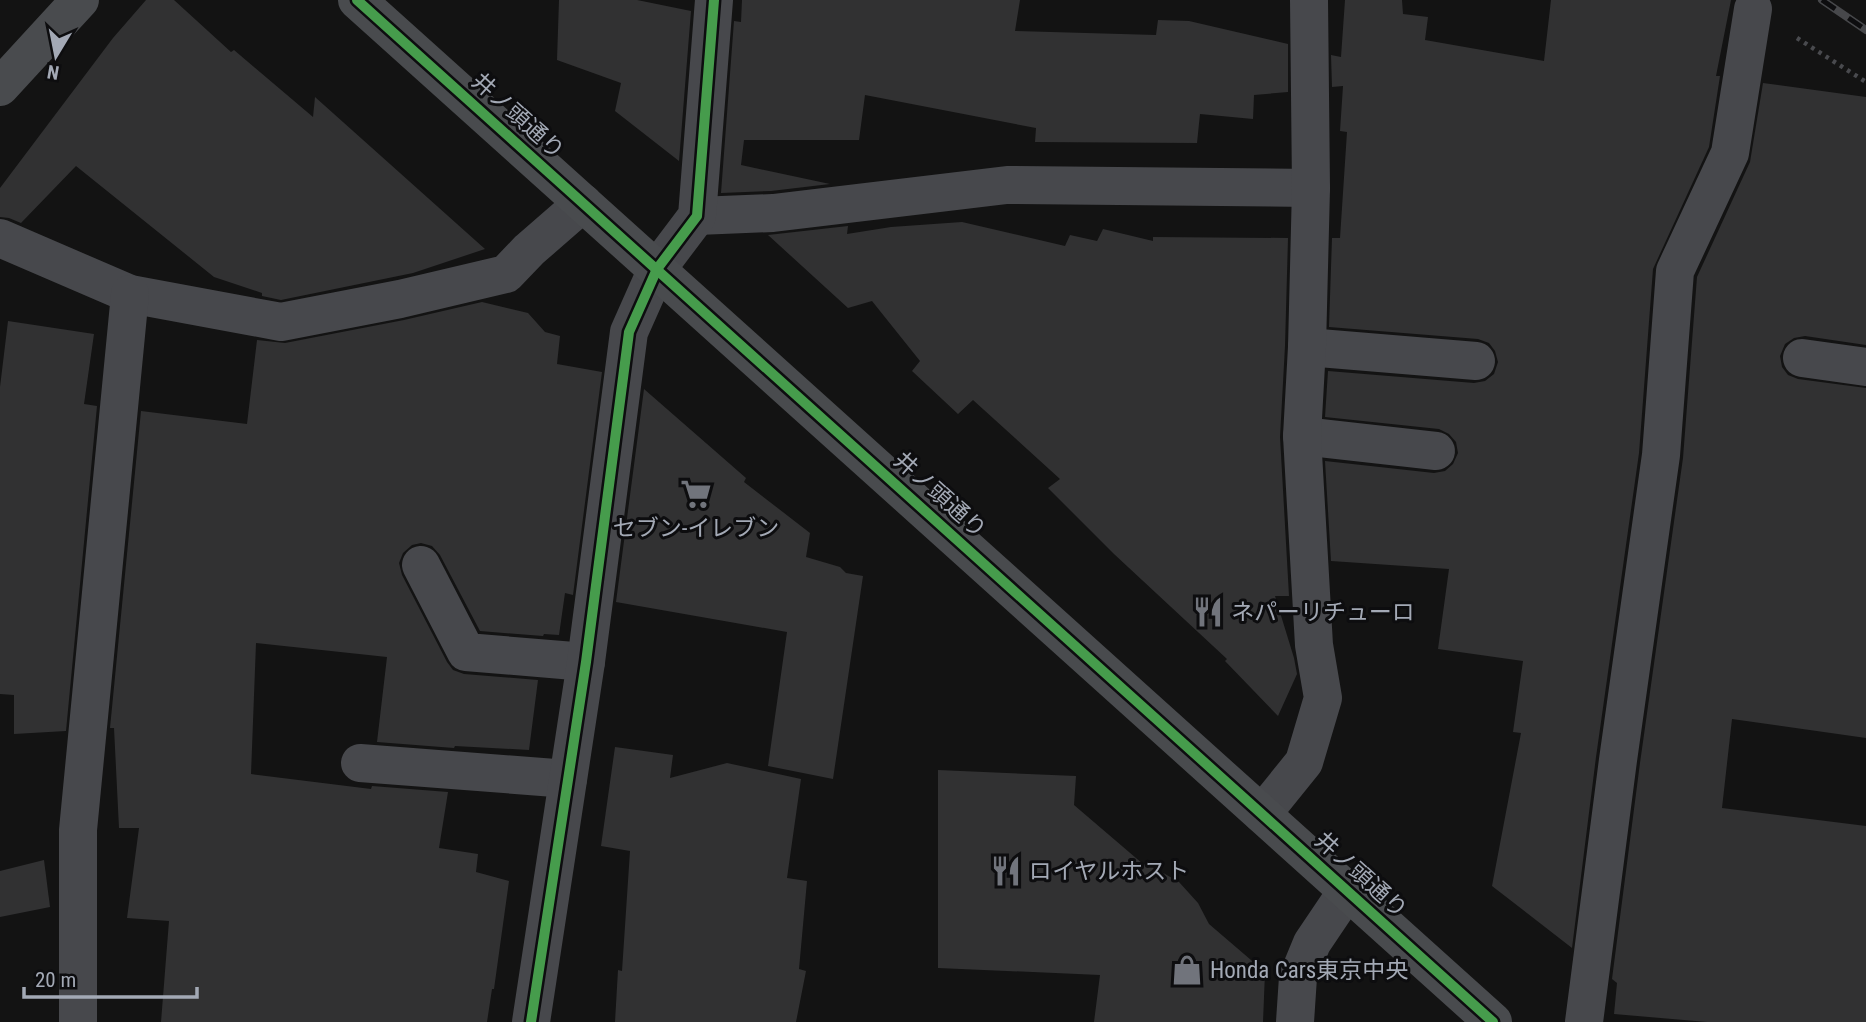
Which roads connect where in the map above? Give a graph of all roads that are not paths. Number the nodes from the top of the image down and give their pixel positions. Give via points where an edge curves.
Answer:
1 (80, 0) edge
2 (357, 0) edge
3 (714, 0) edge
4 (1309, 0) edge
5 (1752, 9) road end
6 (0, 87) edge
7 (1311, 188) junction
8 (583, 203) junction
9 (697, 216) junction
10 (0, 238) edge
11 (657, 269) junction
12 (130, 294) junction
13 (1307, 347) junction
14 (1802, 358) dead end
15 (1476, 361) dead end
16 (1866, 367) edge
17 (1302, 436) junction
18 (1436, 451) dead end
19 (421, 565) dead end
20 (586, 662) junction
21 (360, 763) dead end
22 (568, 779) junction
23 (1262, 814) junction
24 (1347, 891) junction
25 (78, 1022) edge
26 (531, 1022) edge
27 (1295, 1022) edge
28 (1493, 1022) edge
29 (1584, 1022) edge

1 - 6 main road
2 - 8 main road, 井ノ頭通り
3 - 9 street
4 - 7 street
5 - 29 street via 1730,153 1675,271 1661,455
7 - 9 street via 1007,185 773,213
7 - 13 street
8 - 11 main road, 井ノ頭通り
8 - 12 street via 506,274 400,299 281,322
9 - 11 street
10 - 12 street
11 - 20 street via 629,332
11 - 23 main road, 井ノ頭通り
12 - 25 street via 78,831
13 - 15 street
13 - 17 street
14 - 16 street
17 - 18 street
17 - 23 street via 1314,645 1323,698 1304,762
19 - 20 street via 466,652
20 - 22 street
21 - 22 street
22 - 26 street
23 - 24 main road, 井ノ頭通り
24 - 27 street via 1312,943 1297,977
24 - 28 main road, 井ノ頭通り

